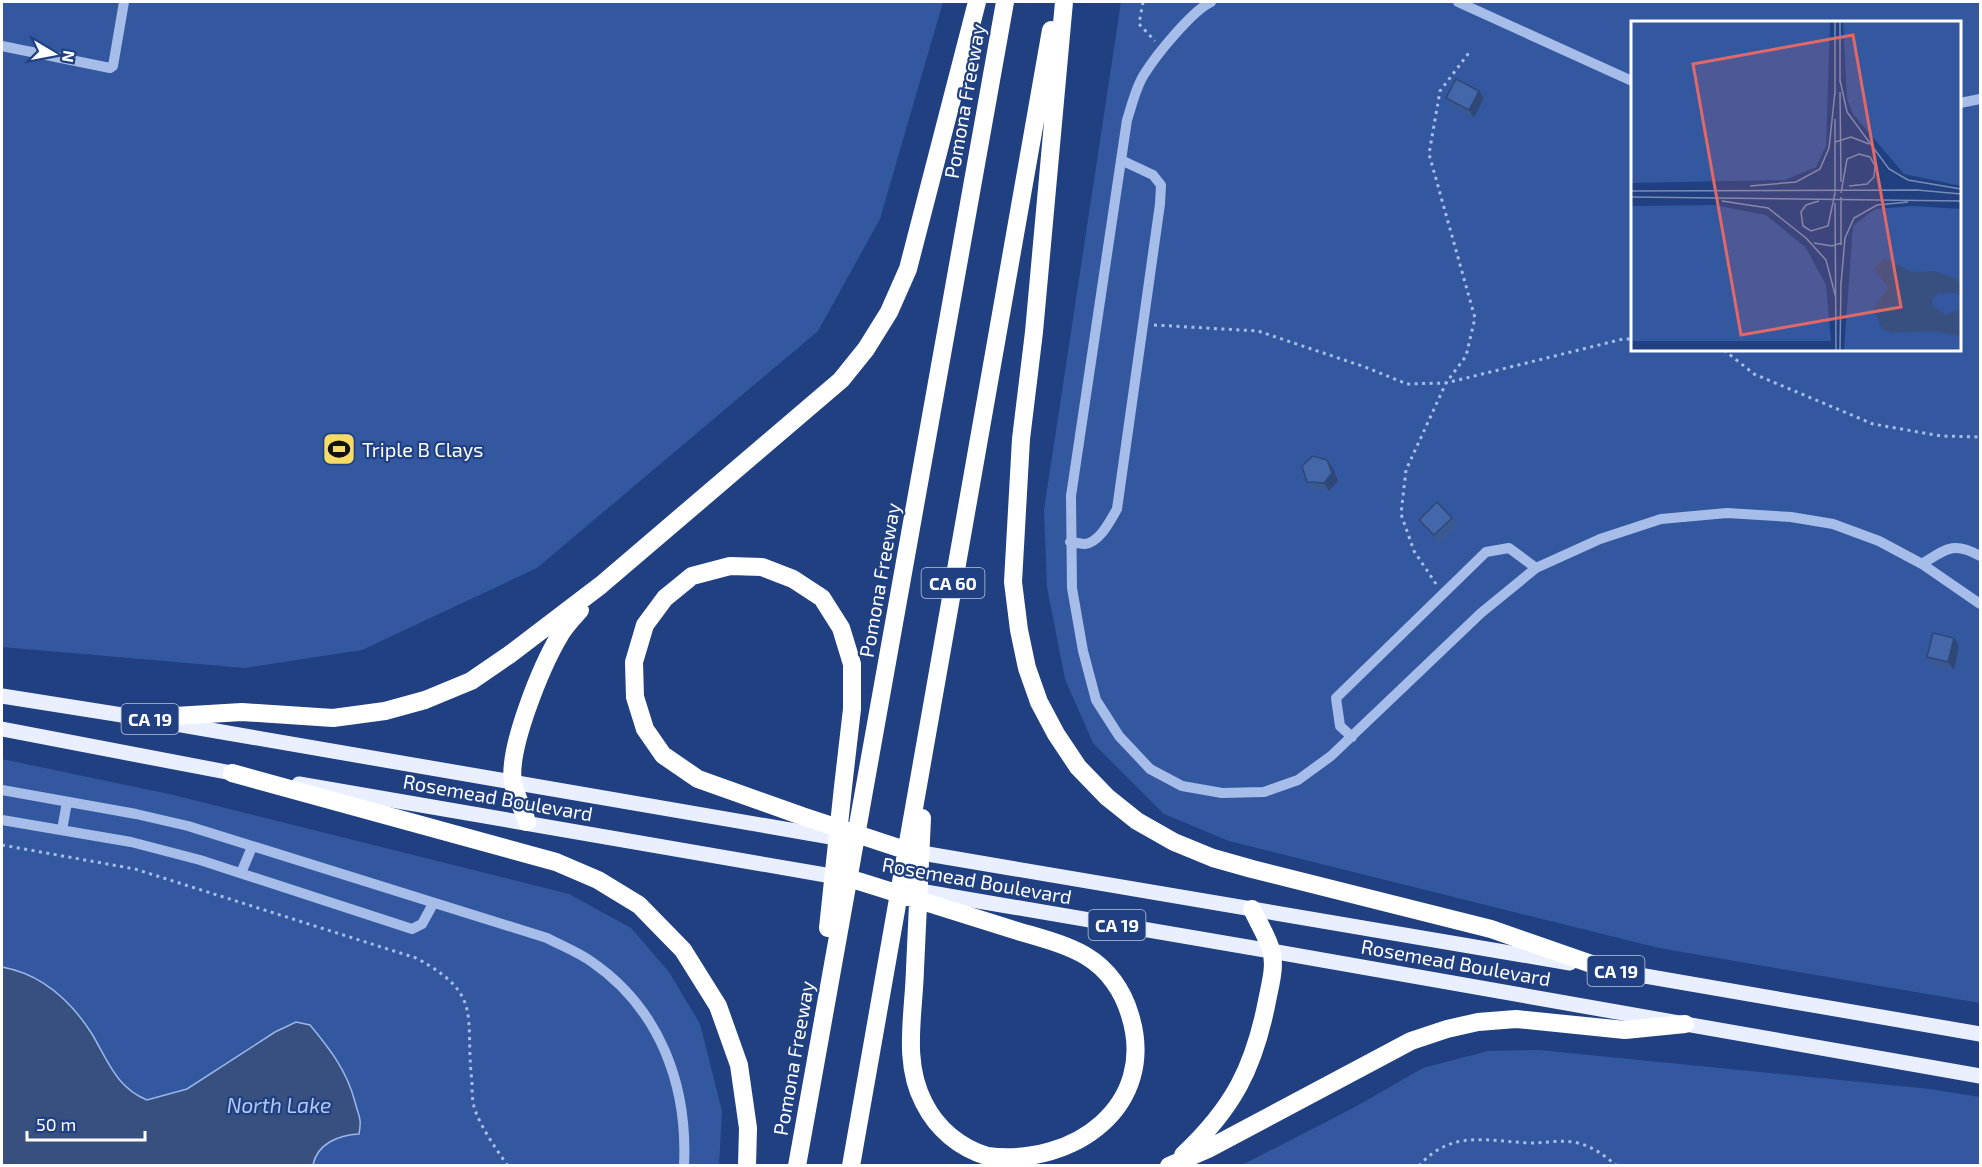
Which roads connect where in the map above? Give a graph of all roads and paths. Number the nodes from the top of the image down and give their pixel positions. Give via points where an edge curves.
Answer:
1 (124, 2) edge
2 (977, 2) edge
3 (1005, 2) edge
4 (1056, 2) edge
5 (1064, 2) edge
6 (1143, 2) edge
7 (1211, 2) edge
8 (1458, 2) edge
9 (2, 46) edge
10 (1163, 50) junction
11 (1471, 50) dead end
12 (1631, 81) edge
13 (1980, 99) edge
14 (1961, 103) edge
15 (1121, 160) junction
16 (1143, 324) junction
17 (1631, 339) edge
18 (1725, 351) edge
19 (1446, 383) junction
20 (1980, 437) edge
21 (1070, 542) junction
22 (1980, 556) edge
23 (1922, 564) junction
24 (1536, 568) junction
25 (601, 585) junction
26 (1443, 594) junction
27 (1980, 604) edge
28 (2, 696) edge
29 (141, 718) junction
30 (2, 729) edge
31 (1352, 737) junction
32 (925, 746) junction
33 (232, 773) junction
34 (513, 781) junction
35 (2, 790) edge
36 (67, 802) junction
37 (2, 820) edge
38 (527, 822) junction
39 (800, 823) junction
40 (62, 830) junction
41 (2, 845) edge
42 (252, 847) junction
43 (902, 849) joint
44 (241, 873) junction
45 (858, 881) joint
46 (433, 904) junction
47 (963, 906) junction
48 (1252, 909) junction
49 (1271, 951) junction
50 (1603, 968) junction
51 (1684, 1024) junction
52 (1980, 1034) edge
53 (1980, 1076) edge
54 (812, 1081) junction
55 (1173, 1163) edge
56 (508, 1166) edge
57 (684, 1166) edge
58 (747, 1166) edge
59 (797, 1166) edge
60 (851, 1166) edge
61 (1419, 1166) edge
62 (1617, 1166) edge

1 - 9 lane via 110,68
2 - 25 highway via 908,269 889,312 866,349 841,380
3 - 54 highway, Pomona Freeway / CA 60
4 - 32 highway, CA 60
5 - 50 highway via 1022,439 1013,582 1027,668 1056,734 1078,767 1107,797 1174,843 1252,869 1491,929
6 - 10 path via 1139,24
7 - 10 lane via 1201,7
8 - 12 lane
10 - 15 lane via 1144,74 1127,120
11 - 19 path via 1440,91 1429,154 1475,318 1466,356
13 - 14 lane
15 - 16 lane via 1153,175 1161,185
15 - 21 lane via 1071,496
16 - 19 path via 1258,332 1407,384
16 - 21 lane via 1117,509 1095,539 1086,544
17 - 19 path
18 - 20 path via 1754,374 1873,424 1941,436
19 - 26 path via 1406,470 1401,514 1414,551
21 - 31 lane via 1072,588 1096,700 1119,736 1150,769 1182,786 1222,793 1264,792 1298,780
22 - 23 lane via 1960,547 1946,548
23 - 24 lane via 1879,541 1833,524 1726,513 1661,519 1600,539
23 - 27 lane
24 - 26 lane via 1509,548 1486,552
24 - 31 lane via 1481,613
25 - 29 highway via 471,681 425,700 385,711 333,718 242,712
25 - 34 highway via 561,633 540,671 523,721
26 - 31 lane via 1336,698 1340,726
28 - 29 main road, Rosemead Boulevard / CA 19
29 - 34 main road, Rosemead Boulevard / CA 19
30 - 33 main road, Rosemead Boulevard / CA 19
32 - 47 highway via 910,1028 914,1081 938,1124 954,1140 975,1152 1004,1161 1030,1163 1078,1148 1096,1136 1115,1115 1129,1089 1136,1062 1135,1032 1125,1000 1110,975 1087,956
32 - 60 highway, CA 60
33 - 38 main road, Rosemead Boulevard / CA 19
33 - 58 highway via 556,862 598,880 639,905 683,950 718,1006 739,1065 748,1128
34 - 38 highway
34 - 39 main road, Rosemead Boulevard / CA 19
35 - 36 lane
36 - 40 lane
36 - 42 lane via 188,826
37 - 40 lane
38 - 45 main road, Rosemead Boulevard / CA 19
39 - 43 highway
39 - 54 highway via 698,779 663,755 645,729 635,697 634,662 645,625 665,598 692,576 730,566 762,567 794,579 822,598 841,628 852,664 852,709
40 - 44 lane via 131,842
41 - 56 path via 135,869 416,958 440,970 460,990 469,1013 475,1109
42 - 44 lane
42 - 46 lane
43 - 48 main road, Rosemead Boulevard / CA 19
44 - 46 lane via 412,929 422,924
45 - 47 highway
46 - 57 lane via 547,938 591,961 628,992 669,1058 681,1102
47 - 49 main road, Rosemead Boulevard / CA 19
48 - 49 highway
48 - 50 main road, Rosemead Boulevard / CA 19
49 - 51 main road, Rosemead Boulevard / CA 19
49 - 55 highway via 1273,971 1254,1056 1226,1110
50 - 52 main road, Rosemead Boulevard / CA 19
51 - 53 main road, Rosemead Boulevard / CA 19
51 - 55 highway via 1625,1030 1516,1019 1446,1029 1412,1041 1208,1149
54 - 59 highway, Pomona Freeway / CA 60
61 - 62 path via 1452,1142 1472,1139 1575,1142 1595,1148

